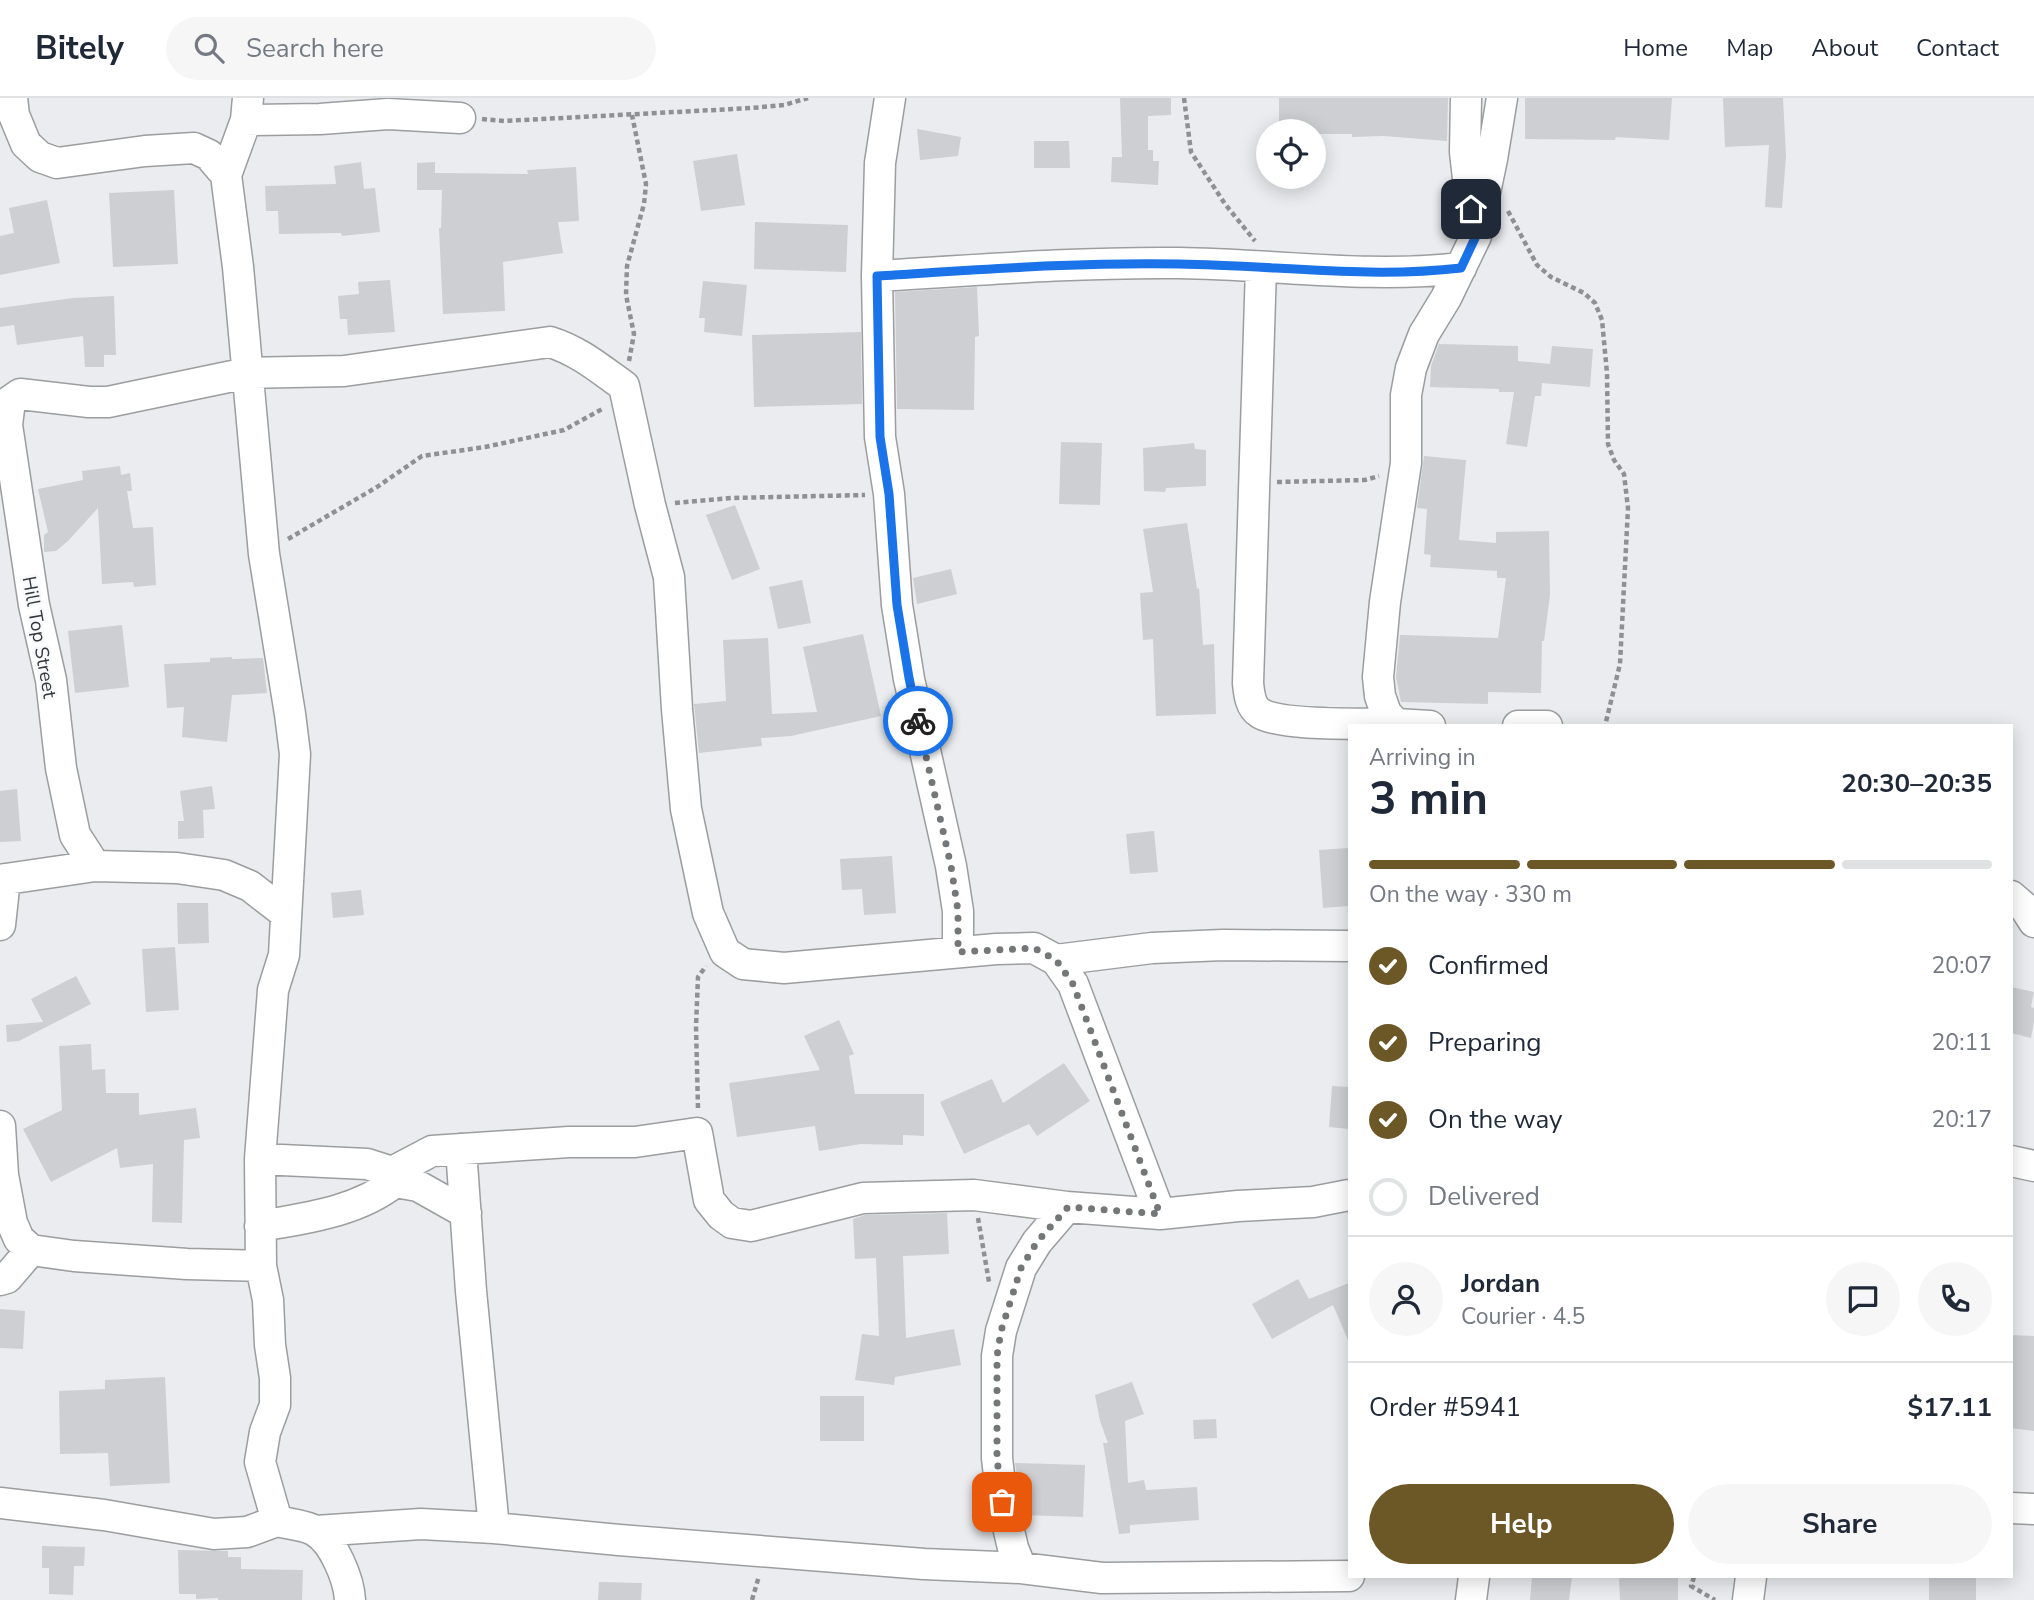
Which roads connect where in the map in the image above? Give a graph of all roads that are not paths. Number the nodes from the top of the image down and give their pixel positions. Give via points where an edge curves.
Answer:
1 (12, 98) edge
2 (890, 98) edge
3 (1466, 98) edge
4 (1502, 98) edge
5 (247, 109) edge
6 (460, 118) road end
7 (226, 175) junction
8 (1476, 236) junction
9 (1268, 267) junction
10 (1461, 268) junction
11 (877, 276) junction
12 (247, 373) junction
13 (5, 417) edge
14 (1396, 724) joint
15 (95, 866) junction
16 (288, 878) junction
17 (2, 880) edge
18 (250, 886) junction
19 (2013, 898) edge
20 (286, 914) junction
21 (2034, 922) edge
22 (0, 925) edge
23 (1348, 946) edge
24 (958, 952) junction
25 (1056, 960) junction
26 (0, 1126) edge
27 (461, 1149) junction
28 (260, 1159) junction
29 (2013, 1161) edge
30 (2034, 1166) edge
31 (393, 1177) junction
32 (1348, 1195) edge
33 (1068, 1207) junction
34 (466, 1213) junction
35 (1160, 1214) junction
36 (260, 1226) junction
37 (31, 1250) junction
38 (261, 1266) junction
39 (0, 1280) edge
40 (0, 1503) edge
41 (2013, 1508) edge
42 (2034, 1509) edge
43 (277, 1521) junction
44 (494, 1528) junction
45 (316, 1531) junction
46 (1021, 1568) junction
47 (1348, 1576) edge
48 (1474, 1578) edge
49 (1751, 1578) edge
50 (350, 1600) edge
51 (1471, 1600) edge
52 (1748, 1600) edge

1 - 7 street via 26,144 40,157 57,163 194,148 209,155
2 - 11 street via 880,163
3 - 8 street via 1466,180
4 - 8 street
5 - 6 street via 320,119 388,114
5 - 7 street
7 - 12 street
8 - 10 street
9 - 10 street via 1389,273
9 - 11 street via 1110,264
9 - 14 street via 1255,482 1251,701 1258,712 1278,719
10 - 14 street via 1424,334 1406,395 1406,463 1378,677 1386,713
11 - 24 street via 880,437 897,605 951,866
12 - 13 street via 108,402 20,394
12 - 16 street via 264,554 295,754
12 - 24 street via 344,371 550,342 580,354 625,391 669,577 686,809 708,913 725,952 743,964 784,968
13 - 15 street, Hill Top Street via 34,605 51,680 61,768 75,835
15 - 17 street
15 - 18 street via 177,868 224,875
16 - 18 street
16 - 20 street
17 - 22 street
18 - 20 street
19 - 21 street
20 - 28 street via 284,955 273,989
23 - 25 street via 1152,948
24 - 25 street via 1034,948
25 - 35 street via 1073,984
26 - 37 street via 12,1223
27 - 31 street via 432,1151
27 - 33 street via 635,1142 697,1133 709,1200 733,1223 751,1226 863,1198 974,1195
27 - 34 street
28 - 31 street via 367,1164
28 - 36 street
29 - 30 street
31 - 34 street
31 - 36 street via 378,1196 335,1212
32 - 35 street
33 - 35 street
33 - 46 street via 1021,1268 997,1356 997,1458 1002,1502
34 - 44 street
36 - 38 street
37 - 38 street
37 - 39 street
38 - 43 street via 268,1300 275,1405 260,1462
40 - 43 street via 214,1534 247,1532
41 - 42 street
43 - 45 street
44 - 45 street via 421,1524
44 - 46 street via 619,1541
45 - 50 street via 336,1553
46 - 47 street via 1102,1578
48 - 51 street
49 - 52 street

